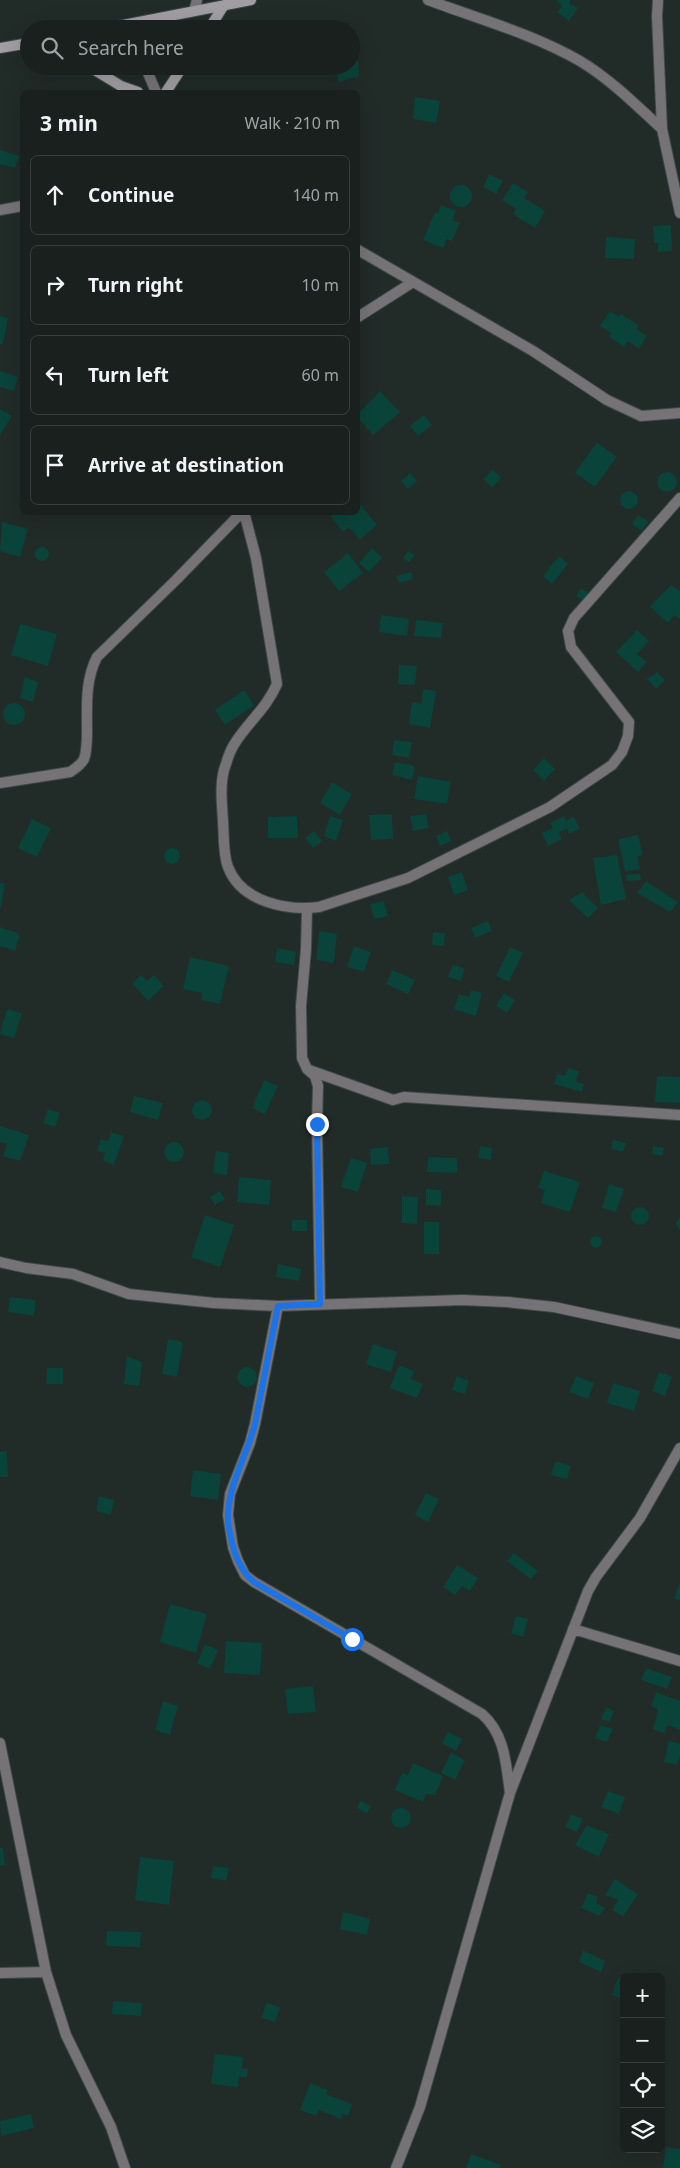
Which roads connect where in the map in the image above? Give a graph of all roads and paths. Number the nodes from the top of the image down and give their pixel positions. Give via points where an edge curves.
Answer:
1 (197, 0) edge
2 (251, 0) edge
3 (428, 0) edge
4 (658, 0) edge
5 (224, 5) junction
6 (194, 11) junction
7 (157, 20) edge
8 (215, 20) edge
9 (20, 45) edge
10 (0, 48) edge
11 (103, 75) edge
12 (149, 75) edge
13 (177, 75) edge
14 (133, 90) edge
15 (155, 90) edge
16 (167, 90) edge
17 (662, 129) junction
18 (20, 206) edge
19 (0, 210) edge
20 (680, 214) edge
21 (360, 251) edge
22 (413, 282) junction
23 (360, 316) edge
24 (680, 413) edge
25 (680, 498) edge
26 (240, 515) edge
27 (244, 515) edge
28 (0, 783) edge
29 (307, 908) junction
30 (307, 1069) junction
31 (680, 1115) edge
32 (0, 1262) edge
33 (320, 1304) junction
34 (278, 1306) junction
35 (680, 1334) edge
36 (680, 1448) edge
37 (574, 1629) junction
38 (680, 1661) edge
39 (0, 1742) edge
40 (510, 1793) junction
41 (46, 1972) junction
42 (0, 1973) edge
43 (125, 2168) edge
44 (396, 2168) edge

1 - 6 street
2 - 5 street
3 - 17 street via 538,40 581,62 623,93
4 - 17 street
5 - 6 street
5 - 8 street
6 - 7 street
9 - 10 street
11 - 14 street
12 - 15 street
13 - 16 street
17 - 20 street
18 - 19 street
21 - 22 street
22 - 23 street
22 - 24 street via 532,350 607,400 641,416
25 - 29 street via 574,618 568,631 571,646 629,722 622,752 612,766 550,807 408,878 320,907
26 - 28 street via 97,657 88,683 86,746 79,766 70,772
27 - 29 street via 256,558 277,684 270,701 234,744 224,768 222,803 227,866 236,882 258,899 286,908
29 - 30 street via 301,1006 302,1058
30 - 31 street via 393,1100 404,1097
30 - 33 street via 315,1076 318,1086
32 - 34 street via 73,1274 129,1294
33 - 34 street
33 - 35 street via 507,1302 554,1307
34 - 40 street via 250,1443 230,1494 228,1515 238,1561 245,1575 254,1582 482,1714 492,1723 500,1739
36 - 37 street via 640,1518 596,1576 581,1605
37 - 38 street
37 - 40 street
39 - 41 street
40 - 44 street via 420,2107
41 - 42 street
41 - 43 street via 66,2035 111,2127

